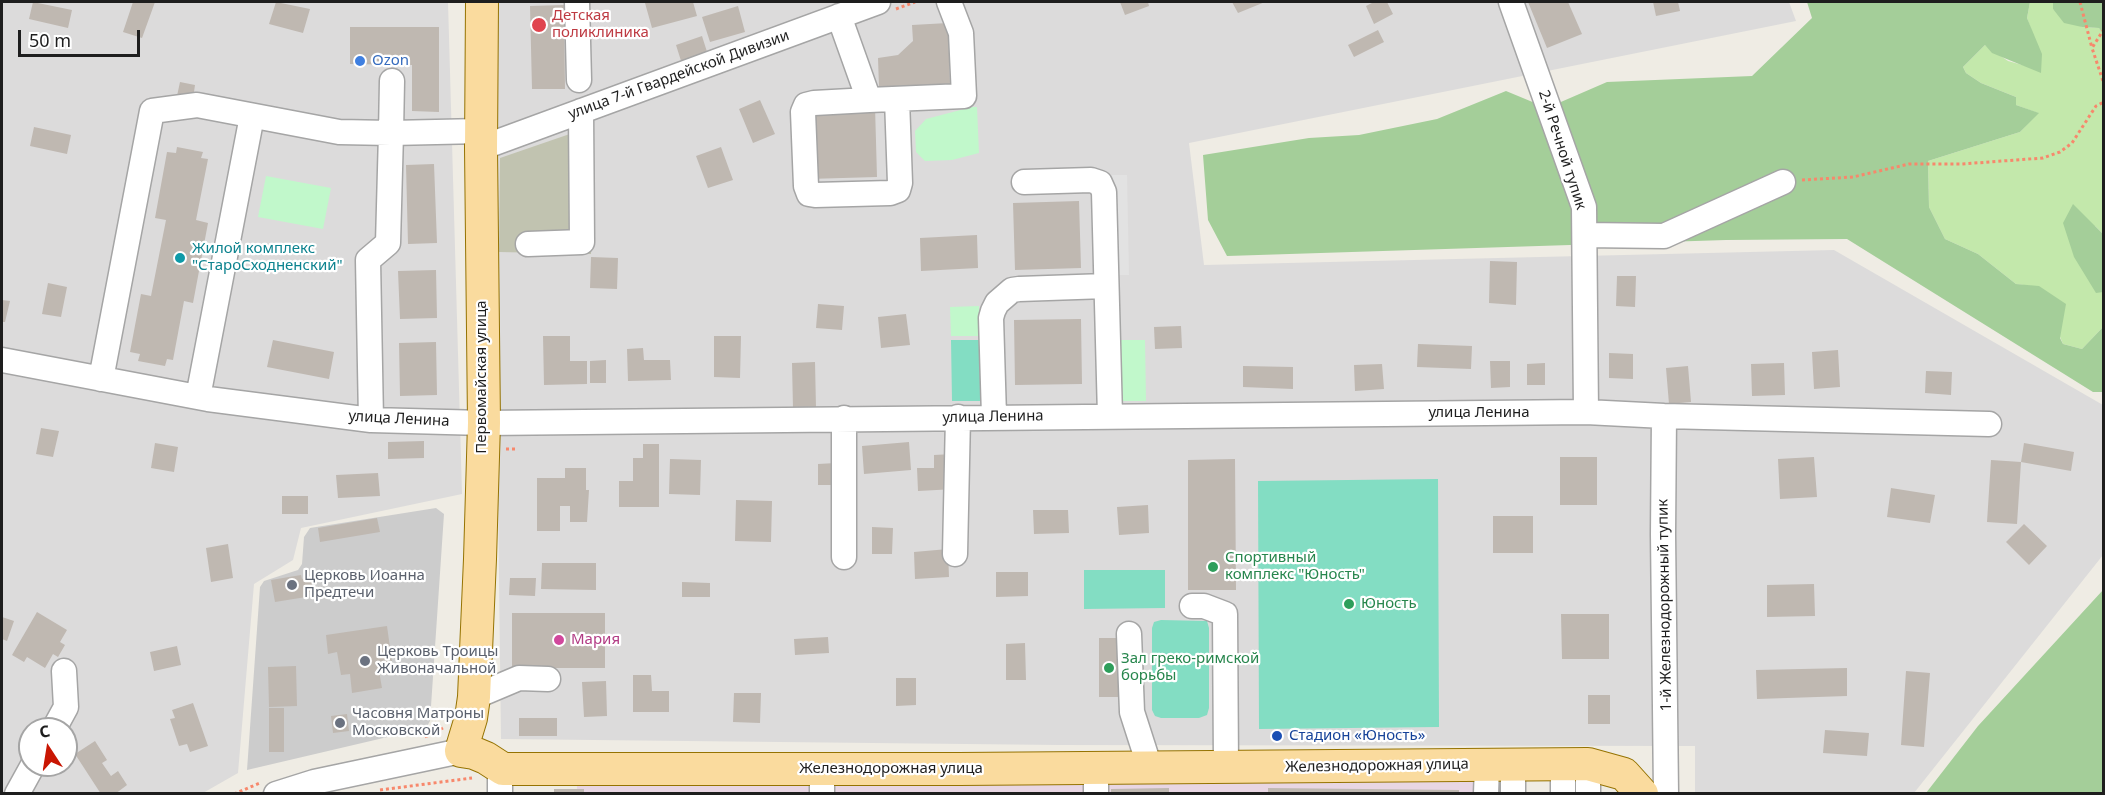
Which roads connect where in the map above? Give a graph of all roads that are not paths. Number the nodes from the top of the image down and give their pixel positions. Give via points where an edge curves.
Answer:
1 (483, 2) edge
2 (577, 2) edge
3 (878, 2) edge
4 (949, 2) edge
5 (1511, 2) edge
6 (839, 16) junction
7 (579, 80) dead end
8 (392, 81) dead end
9 (897, 99) junction
10 (869, 100) junction
11 (581, 111) junction
12 (252, 116) junction
13 (391, 133) junction
14 (481, 140) junction
15 (1024, 182) dead end
16 (1783, 182) road end
17 (1585, 235) junction
18 (528, 244) dead end
19 (1106, 286) junction
20 (2, 360) edge
21 (100, 379) junction
22 (198, 397) junction
23 (1587, 412) junction
24 (994, 416) junction
25 (1110, 416) junction
26 (1664, 416) junction
27 (958, 417) junction
28 (844, 418) junction
29 (371, 420) junction
30 (484, 423) junction
31 (1989, 424) dead end
32 (955, 554) dead end
33 (844, 556) dead end
34 (1192, 606) dead end
35 (1129, 634) dead end
36 (64, 671) dead end
37 (548, 679) dead end
38 (474, 697) junction
39 (61, 717) edge
40 (453, 739) junction
41 (1226, 767) junction
42 (1150, 768) junction
43 (26, 777) edge
44 (1500, 779) edge
45 (1575, 779) edge
46 (501, 780) edge
47 (822, 781) edge
48 (1096, 781) edge
49 (269, 788) edge
50 (17, 794) edge
51 (1642, 794) edge
52 (1666, 794) edge

1 - 14 main road, Первомайская улица
2 - 7 street
3 - 6 street, улица 7-й Гвардейской Дивизии
4 - 9 street via 962,33 964,96
5 - 17 street, 2-й Речной тупик via 1584,207
6 - 10 street
6 - 11 street, улица 7-й Гвардейской Дивизии
8 - 13 street
9 - 10 street
9 - 10 street via 898,190 809,194 803,112 806,105
11 - 14 street, улица 7-й Гвардейской Дивизии
11 - 18 street via 582,242
12 - 13 street, улица 7-й Гвардейской Дивизии via 339,132
12 - 21 street, улица 7-й Гвардейской Дивизии via 197,105 152,111
12 - 22 street
13 - 14 street, улица 7-й Гвардейской Дивизии
13 - 29 street via 388,243 369,260
14 - 30 main road, Первомайская улица
15 - 19 street via 1100,183 1104,192
16 - 17 street via 1664,236
17 - 23 street, 2-й Речной тупик
19 - 24 street via 1012,290 998,303 991,318
19 - 25 street
20 - 21 street, улица Ленина
21 - 22 street, улица Ленина
22 - 29 street, улица Ленина
23 - 25 street, улица Ленина
23 - 26 street, улица Ленина
24 - 25 street, улица Ленина
24 - 27 street, улица Ленина
26 - 31 street, улица Ленина
26 - 52 street, 1-й Железнодорожный тупик
27 - 28 street, улица Ленина
27 - 32 street
28 - 30 street, улица Ленина
28 - 33 street
29 - 30 street, улица Ленина
30 - 38 main road, Первомайская улица
34 - 41 street via 1225,614
35 - 42 street via 1132,712
36 - 39 street via 66,708
37 - 38 street via 519,678
38 - 40 main road, Первомайская улица via 471,718
40 - 46 main road, Железнодорожная улица via 486,758
40 - 49 street, Железнодорожная улица via 314,782
41 - 42 main road, Железнодорожная улица
41 - 44 main road, Железнодорожная улица
42 - 48 main road, Железнодорожная улица
43 - 50 street
44 - 45 main road, Железнодорожная улица
45 - 51 main road, Железнодорожная улица via 1624,774
46 - 47 main road, Железнодорожная улица
47 - 48 main road, Железнодорожная улица

